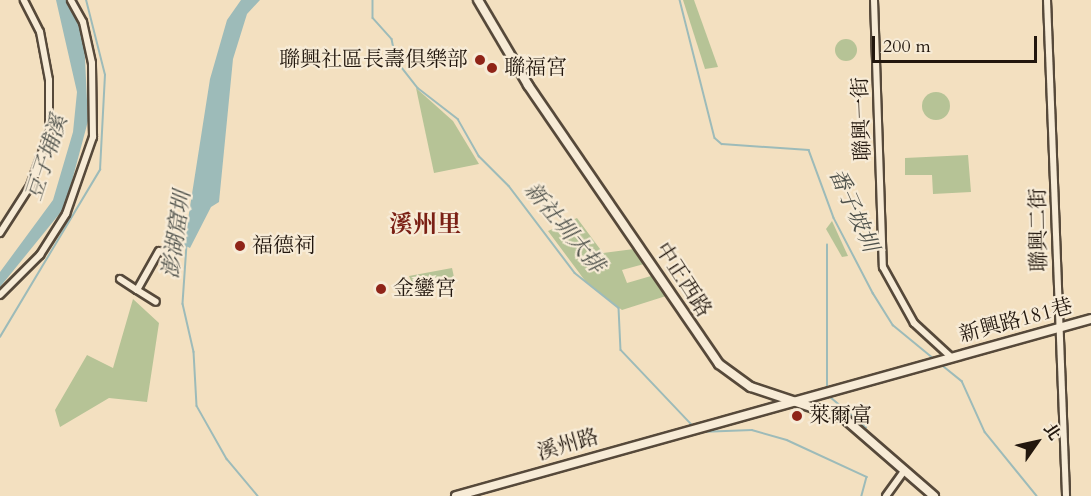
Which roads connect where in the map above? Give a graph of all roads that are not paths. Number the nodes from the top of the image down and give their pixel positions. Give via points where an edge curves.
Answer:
1 (24, 0) edge
2 (71, 0) edge
3 (478, 0) edge
4 (874, 0) edge
5 (1047, 0) edge
6 (0, 232) edge
7 (159, 251) dead end
8 (120, 279) dead end
9 (137, 290) junction
10 (0, 295) edge
11 (156, 302) dead end
12 (1091, 319) edge
13 (1058, 328) junction
14 (951, 357) junction
15 (792, 401) junction
16 (905, 470) junction
17 (456, 496) edge
18 (886, 496) edge
19 (934, 496) edge
20 (1066, 496) edge

1 - 6 street via 40,32 50,80 49,133 30,186
2 - 10 street via 83,22 92,63 93,138 66,214 40,255
3 - 15 main road, 中正西路 via 528,86 711,355 751,387
4 - 14 street, 聯興一街 via 883,267 914,323
5 - 13 street, 聯興二街
7 - 9 street
8 - 9 street
9 - 11 street
12 - 13 main road, 新興路181巷
13 - 14 main road, 新興路181巷
13 - 20 street, 聯興二街
14 - 15 main road, 新興路181巷
15 - 16 main road, 中正西路 via 844,418
15 - 17 main road, 溪州路
16 - 18 street
16 - 19 main road, 中正西路

